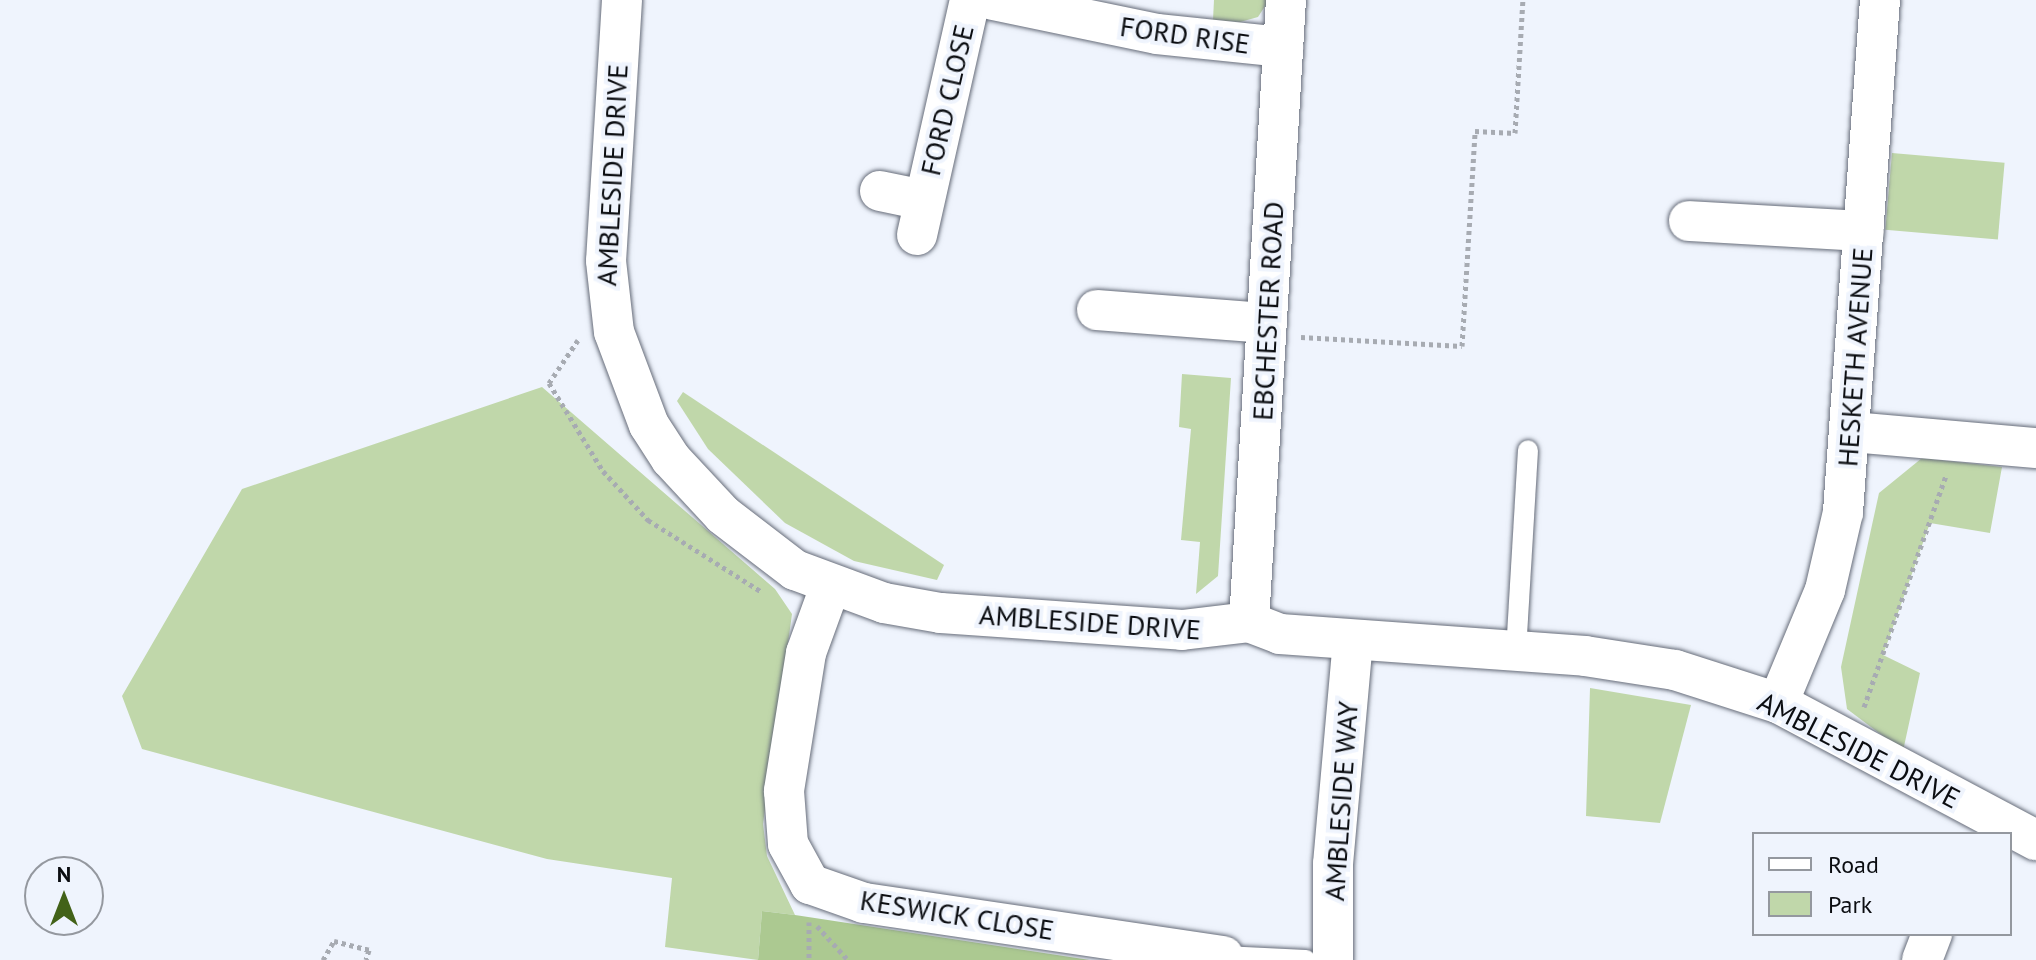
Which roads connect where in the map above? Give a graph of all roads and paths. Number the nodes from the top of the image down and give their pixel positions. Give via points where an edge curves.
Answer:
1 (622, 0) edge
2 (970, 0) edge
3 (993, 0) edge
4 (1286, 0) edge
5 (1523, 0) edge
6 (1880, 0) edge
7 (1283, 47) junction
8 (880, 191) dead end
9 (1689, 221) dead end
10 (1864, 231) junction
11 (1097, 310) dead end
12 (1266, 329) junction
13 (1852, 432) junction
14 (1957, 440) junction
15 (2036, 448) edge
16 (1528, 450) dead end
17 (830, 587) junction
18 (1249, 622) junction
19 (1353, 642) junction
20 (1516, 652) junction
21 (1778, 703) junction
22 (1852, 739) junction
23 (1979, 824) edge
24 (2008, 832) edge
25 (2012, 833) edge
26 (2036, 840) edge
27 (809, 917) dead end
28 (1931, 936) edge
29 (1223, 956) joint
30 (323, 960) edge
31 (366, 960) edge
32 (809, 960) edge
33 (1306, 960) edge
34 (1333, 960) edge
35 (1922, 960) edge

1 - 17 street, AMBLESIDE DRIVE via 606,299 634,390 695,489 760,548
2 - 8 street, FORD CLOSE via 920,218
3 - 7 street, FORD RISE via 1173,36
4 - 7 street, EBCHESTER ROAD
5 - 12 path via 1515,133 1475,131 1462,346
6 - 10 street, HESKETH AVENUE
7 - 12 street, EBCHESTER ROAD
9 - 10 street
10 - 13 street, HESKETH AVENUE
11 - 12 street
12 - 18 street, EBCHESTER ROAD
13 - 14 street
13 - 21 street, HESKETH AVENUE via 1825,590
14 - 15 street
14 - 22 path
16 - 20 lane
17 - 18 street, AMBLESIDE DRIVE via 941,613 1182,630
17 - 29 street, KESWICK CLOSE via 806,653 784,791 788,844 810,884 864,903
18 - 19 street, AMBLESIDE DRIVE via 1280,634
19 - 20 street, AMBLESIDE DRIVE
19 - 34 street, AMBLESIDE WAY via 1333,864
20 - 21 street, AMBLESIDE DRIVE via 1675,670
21 - 22 street, AMBLESIDE DRIVE
22 - 23 street, AMBLESIDE DRIVE
23 - 24 street, AMBLESIDE DRIVE
25 - 26 street, AMBLESIDE DRIVE
27 - 32 path
28 - 35 street
29 - 33 lane
30 - 31 path via 334,941 369,950

